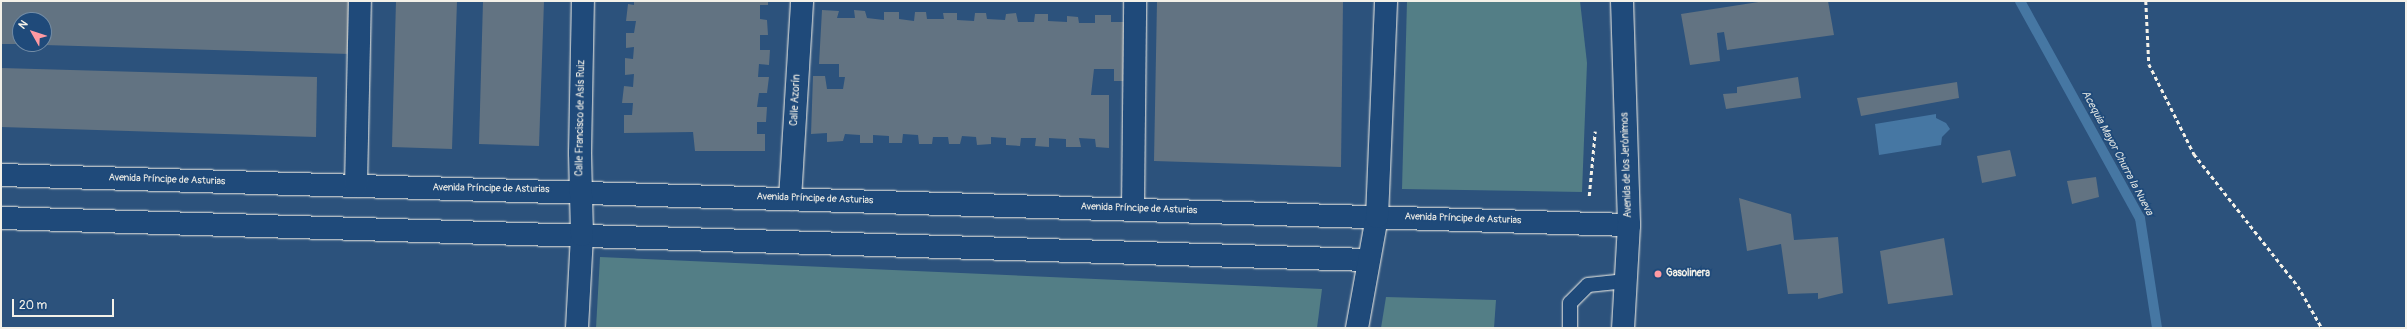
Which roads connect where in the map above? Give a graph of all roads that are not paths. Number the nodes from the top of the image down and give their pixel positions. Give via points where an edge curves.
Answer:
1 (360, 1) edge
2 (583, 1) edge
3 (802, 1) edge
4 (1135, 1) edge
5 (1386, 1) edge
6 (1622, 1) edge
7 (1, 175) edge
8 (356, 186) junction
9 (580, 192) junction
10 (790, 199) junction
11 (1133, 209) junction
12 (1378, 216) junction
13 (1, 218) edge
14 (1629, 225) junction
15 (582, 235) junction
16 (1368, 260) junction
17 (1626, 281) junction
18 (577, 328) edge
19 (1357, 328) edge
20 (1570, 328) edge
21 (1623, 328) edge

1 - 8 street
2 - 9 street, Calle Francisco de Asís Ruiz
3 - 10 street, Calle Azorín
4 - 11 street
5 - 12 street
6 - 14 street, Avenida de los Jerónimos
7 - 8 street, Avenida Príncipe de Asturias
8 - 9 street, Avenida Príncipe de Asturias
9 - 10 street, Avenida Príncipe de Asturias
9 - 15 street, Calle Francisco de Asís Ruiz
10 - 11 street, Avenida Príncipe de Asturias
11 - 12 street, Avenida Príncipe de Asturias
12 - 14 street, Avenida Príncipe de Asturias
12 - 16 street
13 - 15 street
14 - 17 street, Avenida de los Jerónimos
15 - 16 street
15 - 18 street, Calle Francisco de Asís Ruiz
16 - 19 street
17 - 20 lane via 1588,285 1570,303
17 - 21 street, Avenida de los Jerónimos

